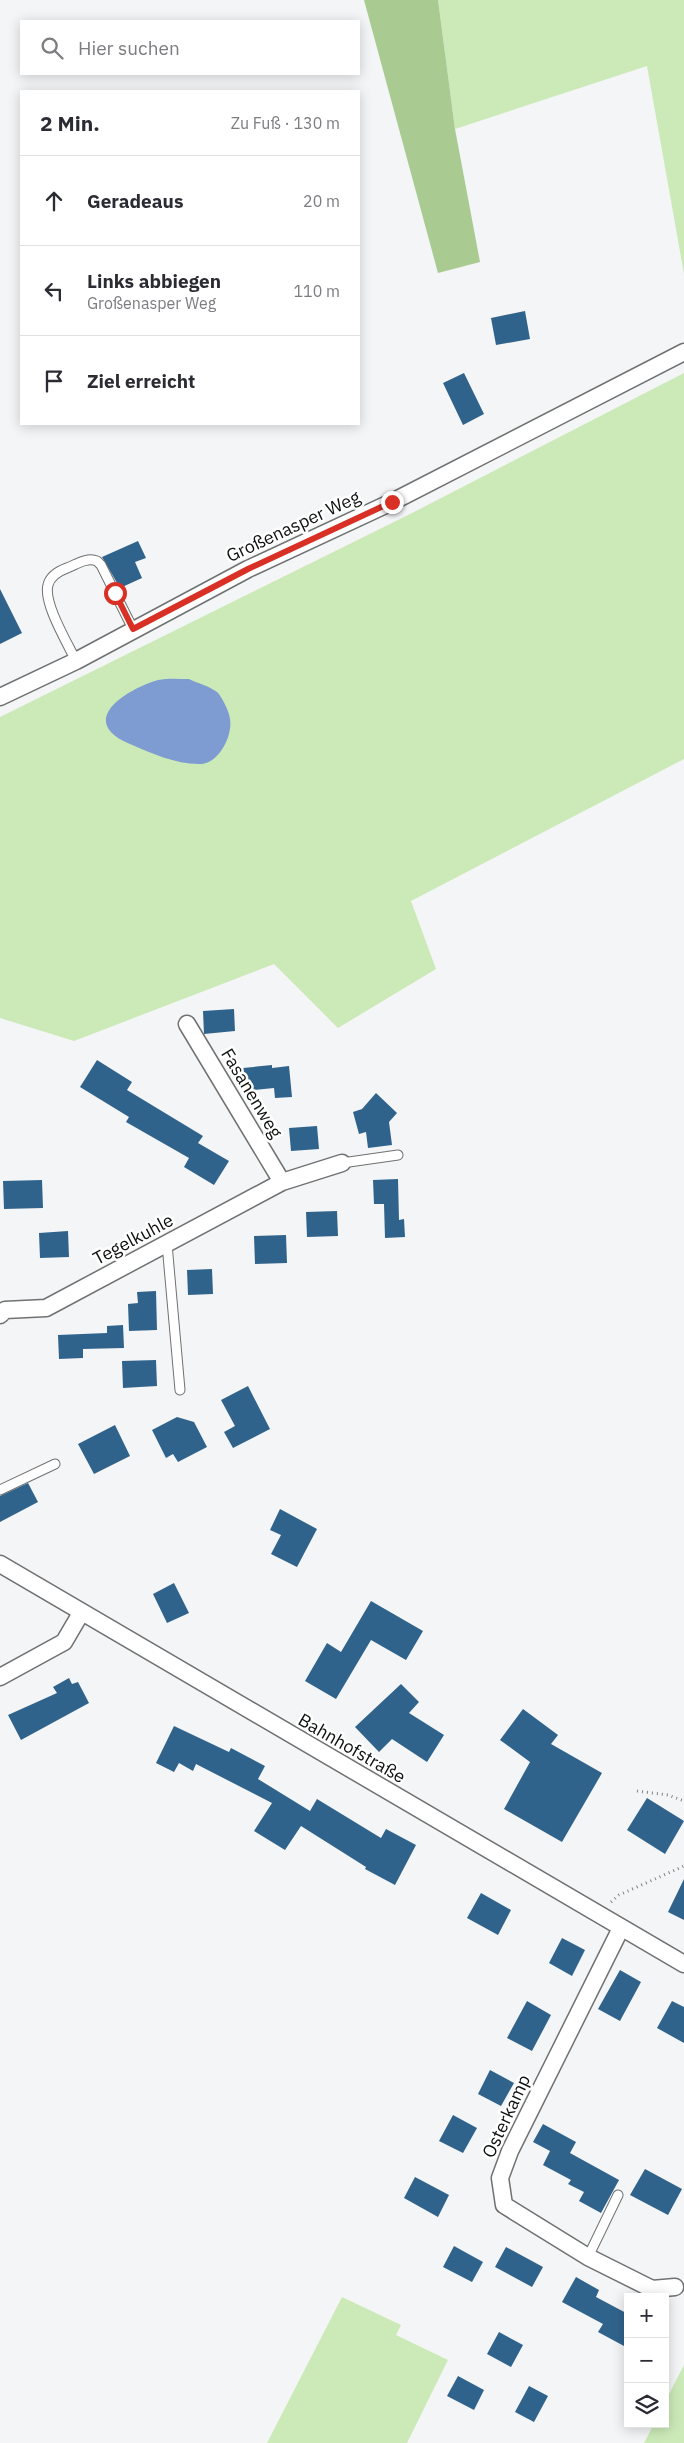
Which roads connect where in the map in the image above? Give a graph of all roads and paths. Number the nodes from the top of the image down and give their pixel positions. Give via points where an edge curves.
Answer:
1 (684, 352) edge
2 (133, 629) junction
3 (76, 661) junction
4 (0, 697) edge
5 (187, 1024) dead end
6 (398, 1155) dead end
7 (342, 1163) joint
8 (282, 1182) junction
9 (167, 1244) junction
10 (2, 1309) edge
11 (180, 1390) dead end
12 (55, 1464) dead end
13 (0, 1490) edge
14 (0, 1564) edge
15 (81, 1613) junction
16 (0, 1677) edge
17 (637, 1791) dead end
18 (684, 1802) edge
19 (684, 1866) edge
20 (599, 1914) junction
21 (621, 1928) junction
22 (684, 1964) edge
23 (618, 2195) dead end
24 (588, 2257) junction
25 (675, 2287) dead end

1 - 2 street, Großenasper Weg via 392,502 248,569
2 - 3 street, Großenasper Weg
2 - 3 lane via 101,564 85,560 61,570 52,577 47,593
3 - 4 street, Großenasper Weg
5 - 8 street, Fasanenweg
6 - 7 lane
7 - 8 street, Tegelkuhle
8 - 9 street, Tegelkuhle
9 - 10 street, Tegelkuhle via 46,1308
9 - 11 lane
12 - 13 lane
14 - 15 street, Bahnhofstraße
15 - 16 street via 64,1642
15 - 20 street, Bahnhofstraße
17 - 18 path via 668,1795
19 - 20 path via 619,1895
20 - 21 street, Bahnhofstraße
21 - 22 street, Bahnhofstraße
21 - 24 street, Osterkamp via 510,2151 500,2178 504,2205
23 - 24 lane
24 - 25 street, Osterkamp via 652,2289

